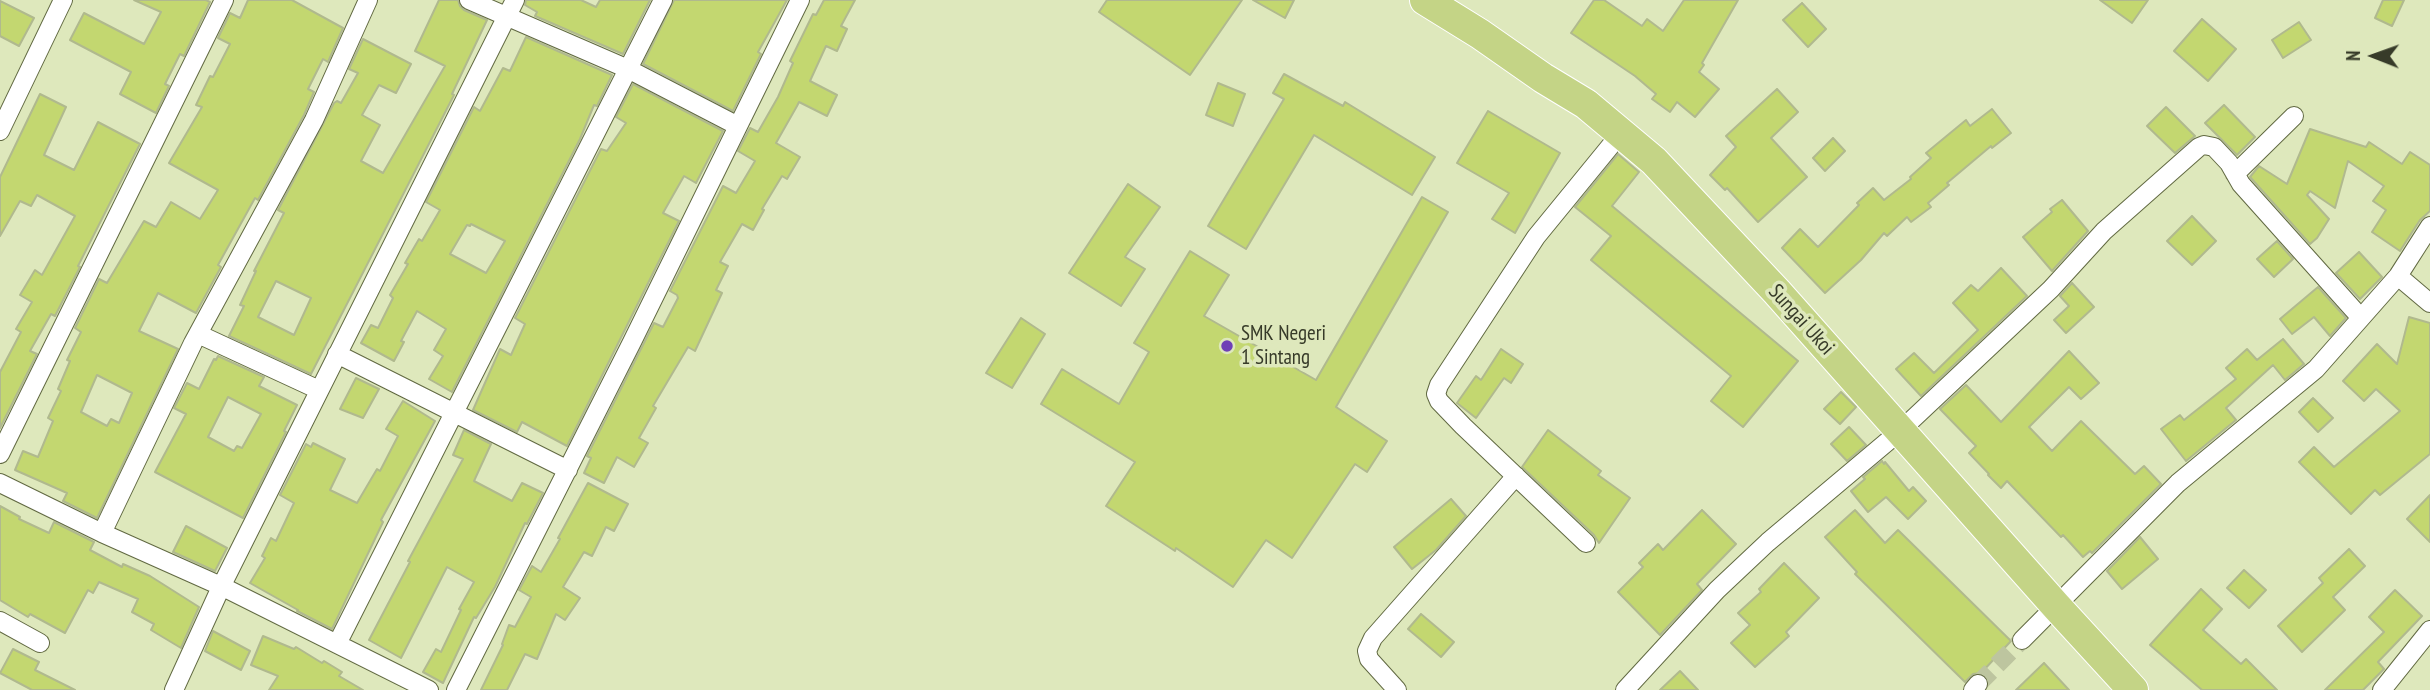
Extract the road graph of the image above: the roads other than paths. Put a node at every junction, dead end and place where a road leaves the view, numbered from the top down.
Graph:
1 (63, 0) edge
2 (223, 0) edge
3 (368, 0) edge
4 (469, 0) edge
5 (515, 0) edge
6 (663, 0) edge
7 (800, 0) edge
8 (1425, 0) edge
9 (506, 18) junction
10 (628, 69) junction
11 (2294, 116) dead end
12 (738, 126) junction
13 (0, 131) edge
14 (1620, 133) junction
15 (2235, 174) junction
16 (2430, 226) edge
17 (2398, 276) junction
18 (2430, 303) edge
19 (2361, 318) junction
20 (198, 334) junction
21 (337, 354) junction
22 (319, 390) junction
23 (454, 411) junction
24 (1900, 431) junction
25 (0, 454) edge
26 (568, 470) junction
27 (1516, 476) junction
28 (0, 482) edge
29 (102, 533) junction
30 (1586, 543) dead end
31 (221, 587) junction
32 (2056, 606) junction
33 (0, 621) edge
34 (2430, 631) edge
35 (2022, 640) tunnel mouth
36 (40, 643) dead end
37 (337, 644) junction
38 (174, 690) edge
39 (429, 690) edge
40 (456, 690) edge
41 (1397, 690) edge
42 (1625, 690) edge
43 (2133, 690) edge
44 (2382, 690) edge

1 - 13 street
2 - 25 street
3 - 20 street
4 - 9 street
5 - 9 street
6 - 10 street
7 - 12 street
8 - 14 highway, Sungai Ukoi
9 - 10 street
9 - 21 street
10 - 12 street
10 - 23 street
11 - 15 street
12 - 26 street
14 - 24 highway, Sungai Ukoi
14 - 27 street
15 - 19 street
15 - 24 street
16 - 17 street
17 - 18 street
17 - 19 street
19 - 32 street
20 - 22 street
20 - 29 street
21 - 22 street
21 - 23 street
22 - 31 street
23 - 26 street
23 - 37 street
24 - 32 highway, Sungai Ukoi
24 - 42 street
26 - 40 street
27 - 30 street
27 - 41 street
28 - 29 street
29 - 31 street
31 - 37 street
31 - 38 street
32 - 35 street
32 - 43 highway, Sungai Ukoi
33 - 36 street
34 - 44 street
37 - 39 street

